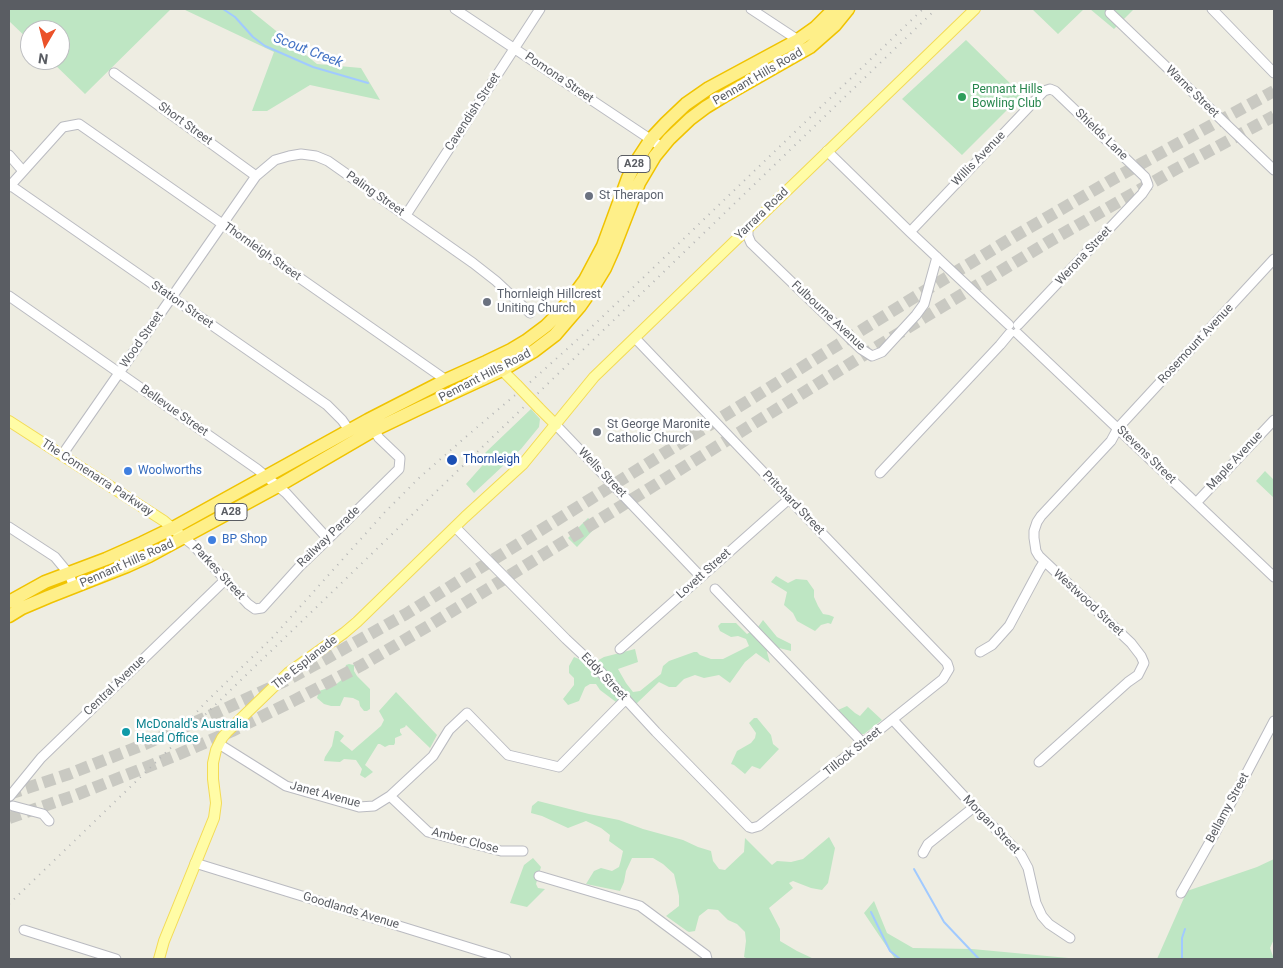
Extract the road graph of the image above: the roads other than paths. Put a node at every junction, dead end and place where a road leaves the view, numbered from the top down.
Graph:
1 (456, 9) edge
2 (540, 9) edge
3 (751, 9) edge
4 (834, 9) edge
5 (848, 9) edge
6 (975, 9) edge
7 (1212, 9) edge
8 (1110, 13) dead end
9 (798, 40) junction
10 (514, 48) junction
11 (114, 73) dead end
12 (1274, 73) edge
13 (1050, 89) joint
14 (651, 139) junction
15 (662, 147) junction
16 (827, 151) junction
17 (9, 155) edge
18 (1274, 170) edge
19 (23, 171) junction
20 (256, 176) junction
21 (1148, 185) joint
22 (9, 186) edge
23 (406, 216) junction
24 (222, 224) junction
25 (748, 228) junction
26 (910, 232) junction
27 (937, 257) junction
28 (1274, 259) edge
29 (9, 296) edge
30 (172, 297) junction
31 (530, 313) dead end
32 (1013, 329) junction
33 (635, 338) junction
34 (502, 370) junction
35 (119, 373) junction
36 (462, 373) junction
37 (446, 380) junction
38 (1274, 420) edge
39 (9, 421) edge
40 (556, 425) junction
41 (1118, 428) junction
42 (349, 430) junction
43 (374, 430) junction
44 (62, 455) junction
45 (880, 473) dead end
46 (266, 476) junction
47 (278, 486) junction
48 (789, 499) junction
49 (1196, 503) junction
50 (455, 527) junction
51 (9, 528) edge
52 (172, 528) junction
53 (184, 538) junction
54 (328, 539) junction
55 (1044, 562) junction
56 (69, 574) junction
57 (1274, 577) edge
58 (701, 578) junction
59 (224, 580) junction
60 (74, 587) junction
61 (715, 589) dead end
62 (9, 602) edge
63 (252, 608) joint
64 (9, 616) edge
65 (620, 649) dead end
66 (980, 652) dead end
67 (949, 669) joint
68 (626, 699) junction
69 (893, 720) junction
70 (1274, 721) edge
71 (863, 743) junction
72 (218, 744) junction
73 (1039, 762) dead end
74 (9, 796) edge
75 (390, 796) junction
76 (974, 807) junction
77 (11, 808) edge
78 (49, 821) dead end
79 (752, 828) joint
80 (523, 850) dead end
81 (923, 853) dead end
82 (195, 863) junction
83 (539, 876) dead end
84 (1181, 893) dead end
85 (24, 930) dead end
86 (1070, 938) dead end
87 (706, 957) edge
88 (116, 959) edge
89 (159, 959) edge
90 (506, 959) edge

1 - 10 street, Pomona Street
2 - 10 street, Cavendish Street
3 - 9 street
4 - 9 highway, Pennant Hills Road / A28
5 - 15 highway, Pennant Hills Road / A28
6 - 16 main road, Yarrara Road
7 - 12 street
8 - 18 street, Warne Street
9 - 14 highway, Pennant Hills Road / A28
10 - 14 street, Pomona Street
10 - 23 street, Cavendish Street
11 - 20 street, Short Street
13 - 21 street, Shields Lane
13 - 26 street, Willis Avenue
14 - 15 street, Pomona Street
14 - 36 highway, Pennant Hills Road / A28
15 - 34 highway, Pennant Hills Road / A28
16 - 25 main road, Yarrara Road
16 - 26 street, Stevens Street
17 - 19 street
19 - 22 street
19 - 24 street, Thornleigh Street
20 - 23 street, Paling Street
20 - 24 street, Paling Street
21 - 32 street, Werona Street
22 - 30 street, Station Street
23 - 31 street, Paling Street
24 - 30 street, Wood Street
24 - 37 street, Thornleigh Street
25 - 27 street, Fulbourne Avenue
25 - 33 main road, Yarrara Road
26 - 27 street, Stevens Street
27 - 32 street, Stevens Street
28 - 41 street, Rosemount Avenue
29 - 35 street, Bellevue Street
30 - 35 street, Wood Street
30 - 42 street, Station Street
32 - 41 street, Stevens Street
32 - 45 street, Werona Street
33 - 40 main road, Yarrara Road
33 - 48 street, Pritchard Street
34 - 36 highway
34 - 40 main road, Wells Street, bridge
34 - 43 highway, Pennant Hills Road / A28
35 - 44 street, Wood Street
35 - 46 street, Bellevue Street
36 - 37 highway, Pennant Hills Road / A28
37 - 42 highway, Pennant Hills Road / A28
38 - 49 street, Maple Avenue
39 - 44 main road, The Comenarra Parkway
40 - 50 main road, The Esplanade
40 - 58 street, Wells Street
41 - 49 street, Stevens Street
41 - 55 street, Westwood Street
42 - 46 highway, Pennant Hills Road / A28
43 - 47 highway, Pennant Hills Road / A28
43 - 54 street, Railway Parade
44 - 52 main road, The Comenarra Parkway
46 - 47 street, Bellevue Street
46 - 52 highway, Pennant Hills Road / A28
47 - 53 highway, Pennant Hills Road / A28
47 - 54 street, Bellevue Street
48 - 58 street, Lovett Street
48 - 67 street, Pritchard Street
49 - 57 street, Stevens Street
50 - 68 street, Eddy Street
50 - 72 main road, The Esplanade
51 - 56 street
52 - 53 main road, The Comenarra Parkway
52 - 56 highway, Pennant Hills Road / A28
53 - 59 street, Parkes Street
53 - 60 highway, Pennant Hills Road / A28
54 - 63 street, Railway Parade
55 - 66 street
55 - 73 street, Westwood Street
56 - 60 street
56 - 62 highway, Pennant Hills Road / A28
58 - 65 street, Lovett Street
59 - 63 street, Parkes Street
59 - 74 street, Central Avenue
60 - 64 highway, Pennant Hills Road / A28
61 - 71 street
67 - 69 street, Tillock Street
68 - 75 street, Janet Avenue
68 - 79 street, Eddy Street
69 - 71 street, Tillock Street
69 - 76 street, Morgan Street
70 - 84 street, Bellamy Street
71 - 79 street, Tillock Street
72 - 75 street, Janet Avenue
72 - 82 main road, The Esplanade
74 - 77 street
75 - 80 street, Amber Close
76 - 81 street
76 - 86 street, Morgan Street
77 - 78 street
82 - 89 main road, The Esplanade
82 - 90 street, Goodlands Avenue
83 - 87 street
85 - 88 street

